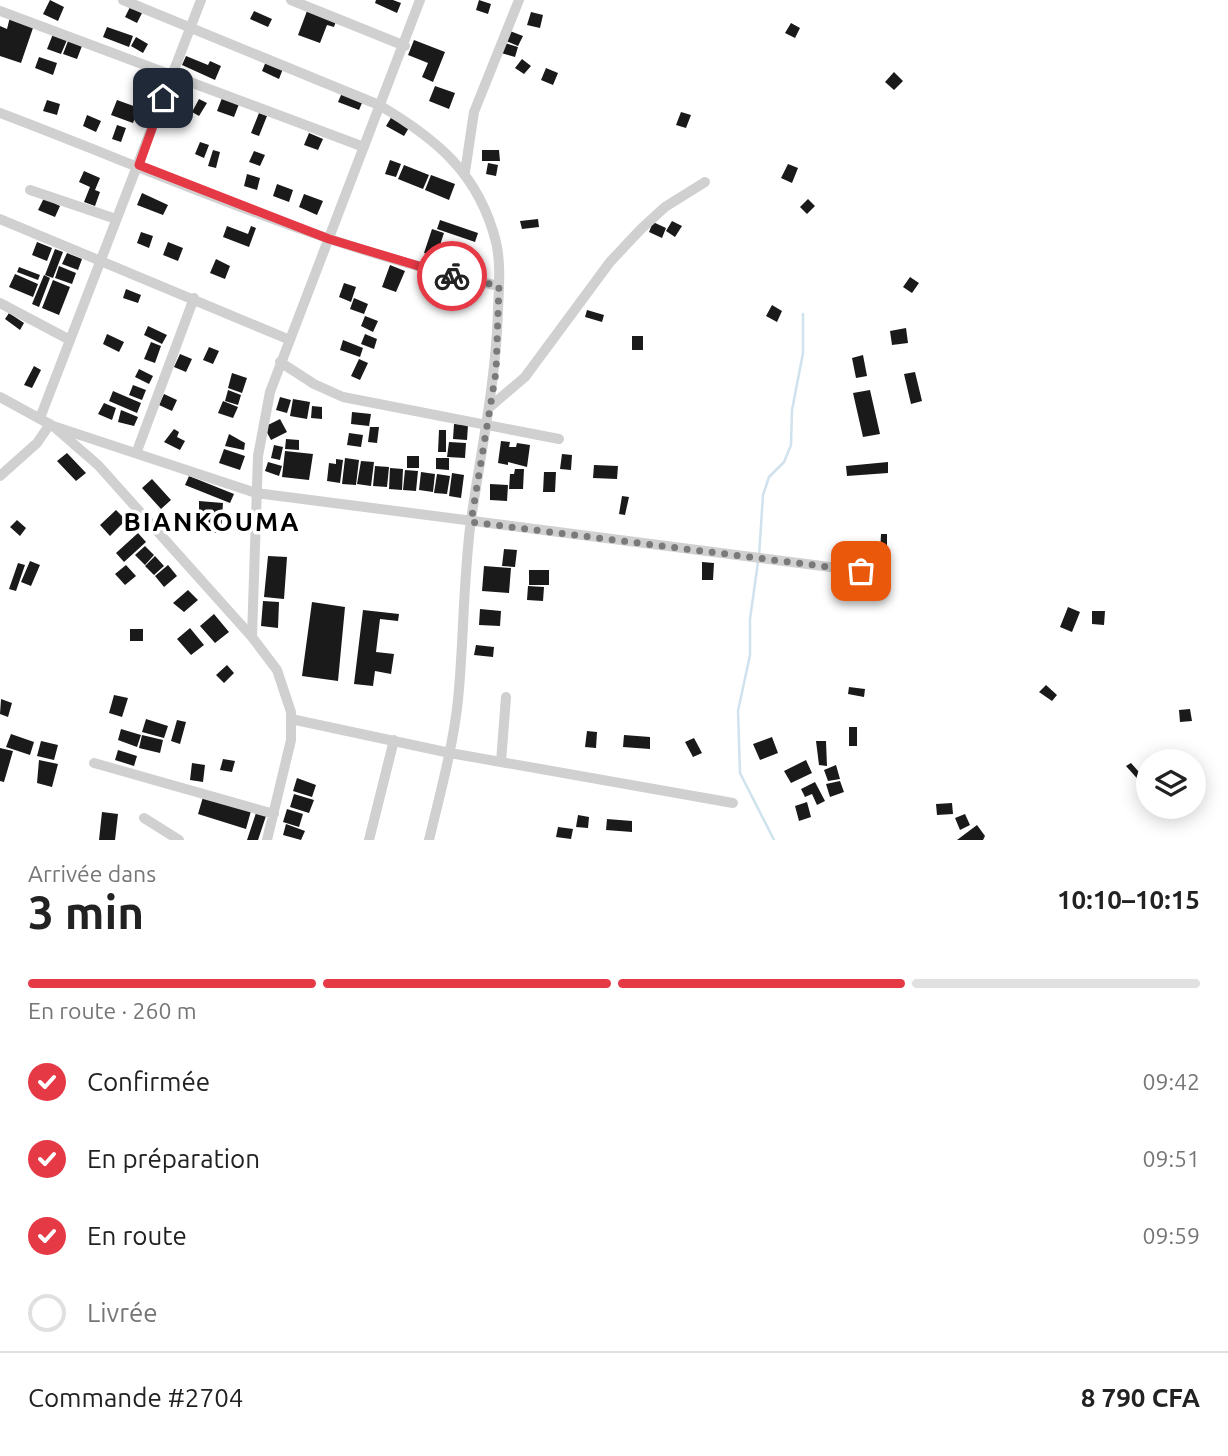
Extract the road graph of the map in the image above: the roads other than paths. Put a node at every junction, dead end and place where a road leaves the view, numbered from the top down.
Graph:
1 (123, 0) edge
2 (201, 0) edge
3 (291, 0) edge
4 (420, 0) edge
5 (519, 0) edge
6 (0, 11) edge
7 (190, 27) junction
8 (405, 46) junction
9 (172, 75) junction
10 (380, 105) junction
11 (0, 113) edge
12 (363, 147) junction
13 (139, 165) junction
14 (465, 172) junction
15 (705, 182) dead end
16 (30, 190) dead end
17 (0, 219) edge
18 (117, 219) junction
19 (329, 239) junction
20 (100, 259) junction
21 (499, 286) junction
22 (194, 298) junction
23 (0, 303) edge
24 (70, 340) junction
25 (290, 340) junction
26 (279, 362) junction
27 (0, 397) edge
28 (491, 407) junction
29 (40, 418) junction
30 (487, 424) junction
31 (52, 425) junction
32 (559, 439) dead end
33 (137, 451) junction
34 (0, 476) edge
35 (256, 493) junction
36 (471, 522) junction
37 (861, 571) dead end
38 (252, 637) junction
39 (506, 697) dead end
40 (291, 719) junction
41 (394, 740) junction
42 (450, 753) junction
43 (501, 762) junction
44 (94, 763) dead end
45 (733, 803) dead end
46 (274, 814) junction
47 (144, 818) dead end
48 (179, 840) edge
49 (267, 840) edge
50 (369, 840) edge
51 (429, 840) edge

1 - 7 street
2 - 7 street
3 - 8 street
4 - 8 street
5 - 14 street
6 - 9 street
7 - 9 street
7 - 10 street
8 - 10 street
9 - 12 street
9 - 13 street
10 - 12 street
10 - 14 street
11 - 13 street
12 - 19 street
13 - 18 street
13 - 19 street
14 - 21 street
15 - 28 street
16 - 18 street
17 - 20 street
18 - 20 street
19 - 21 street
19 - 25 street
20 - 22 street
20 - 24 street
21 - 28 street
22 - 25 street
22 - 33 street
23 - 24 street
24 - 29 street
25 - 26 street
26 - 30 street
26 - 35 street
27 - 29 street
28 - 30 street
29 - 31 street
30 - 32 street
30 - 36 street
31 - 33 street
31 - 34 street
31 - 38 street
33 - 35 street
35 - 36 street
35 - 38 street
36 - 37 street
36 - 42 street
38 - 40 street
39 - 43 street
40 - 41 street
40 - 46 street
41 - 42 street
41 - 50 street
42 - 43 street
42 - 51 street
43 - 45 street
44 - 46 street
46 - 49 street
47 - 48 street

